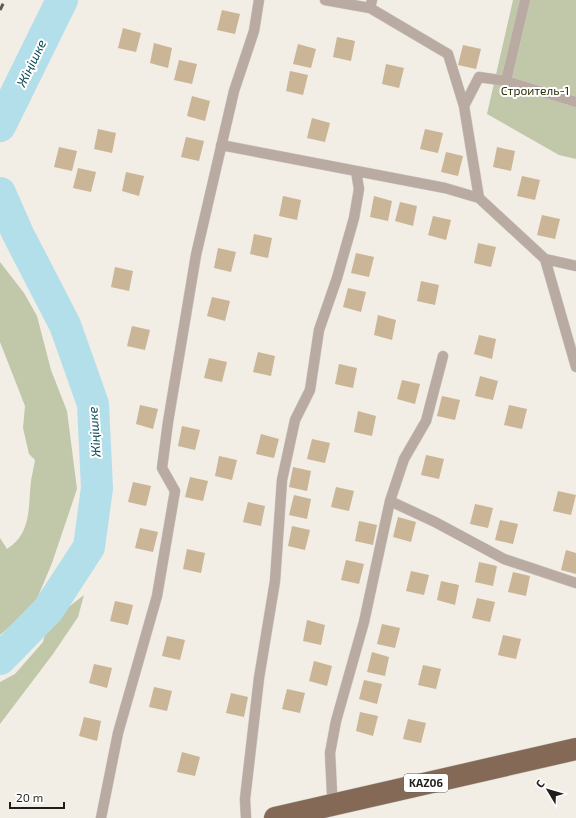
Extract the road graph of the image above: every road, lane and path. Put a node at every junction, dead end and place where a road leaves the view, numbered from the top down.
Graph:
1 (259, 0) edge
2 (325, 0) edge
3 (525, 0) edge
4 (371, 4) edge
5 (506, 81) junction
6 (576, 102) edge
7 (464, 106) junction
8 (221, 145) junction
9 (356, 171) junction
10 (479, 198) junction
11 (545, 259) junction
12 (576, 266) edge
13 (443, 356) dead end
14 (576, 367) edge
15 (390, 501) junction
16 (576, 583) edge
17 (576, 749) edge
18 (335, 803) junction
19 (101, 818) edge
20 (246, 818) edge
21 (275, 818) edge

1 - 8 lane
2 - 4 lane
3 - 5 lane
4 - 7 lane
5 - 6 lane
5 - 7 lane
7 - 10 lane
8 - 9 lane
8 - 19 lane
9 - 10 lane
9 - 20 lane
10 - 11 lane
11 - 12 lane
11 - 14 lane
13 - 15 lane
15 - 16 lane
15 - 18 lane
17 - 18 highway, KАZ06
18 - 21 highway, KАZ06

